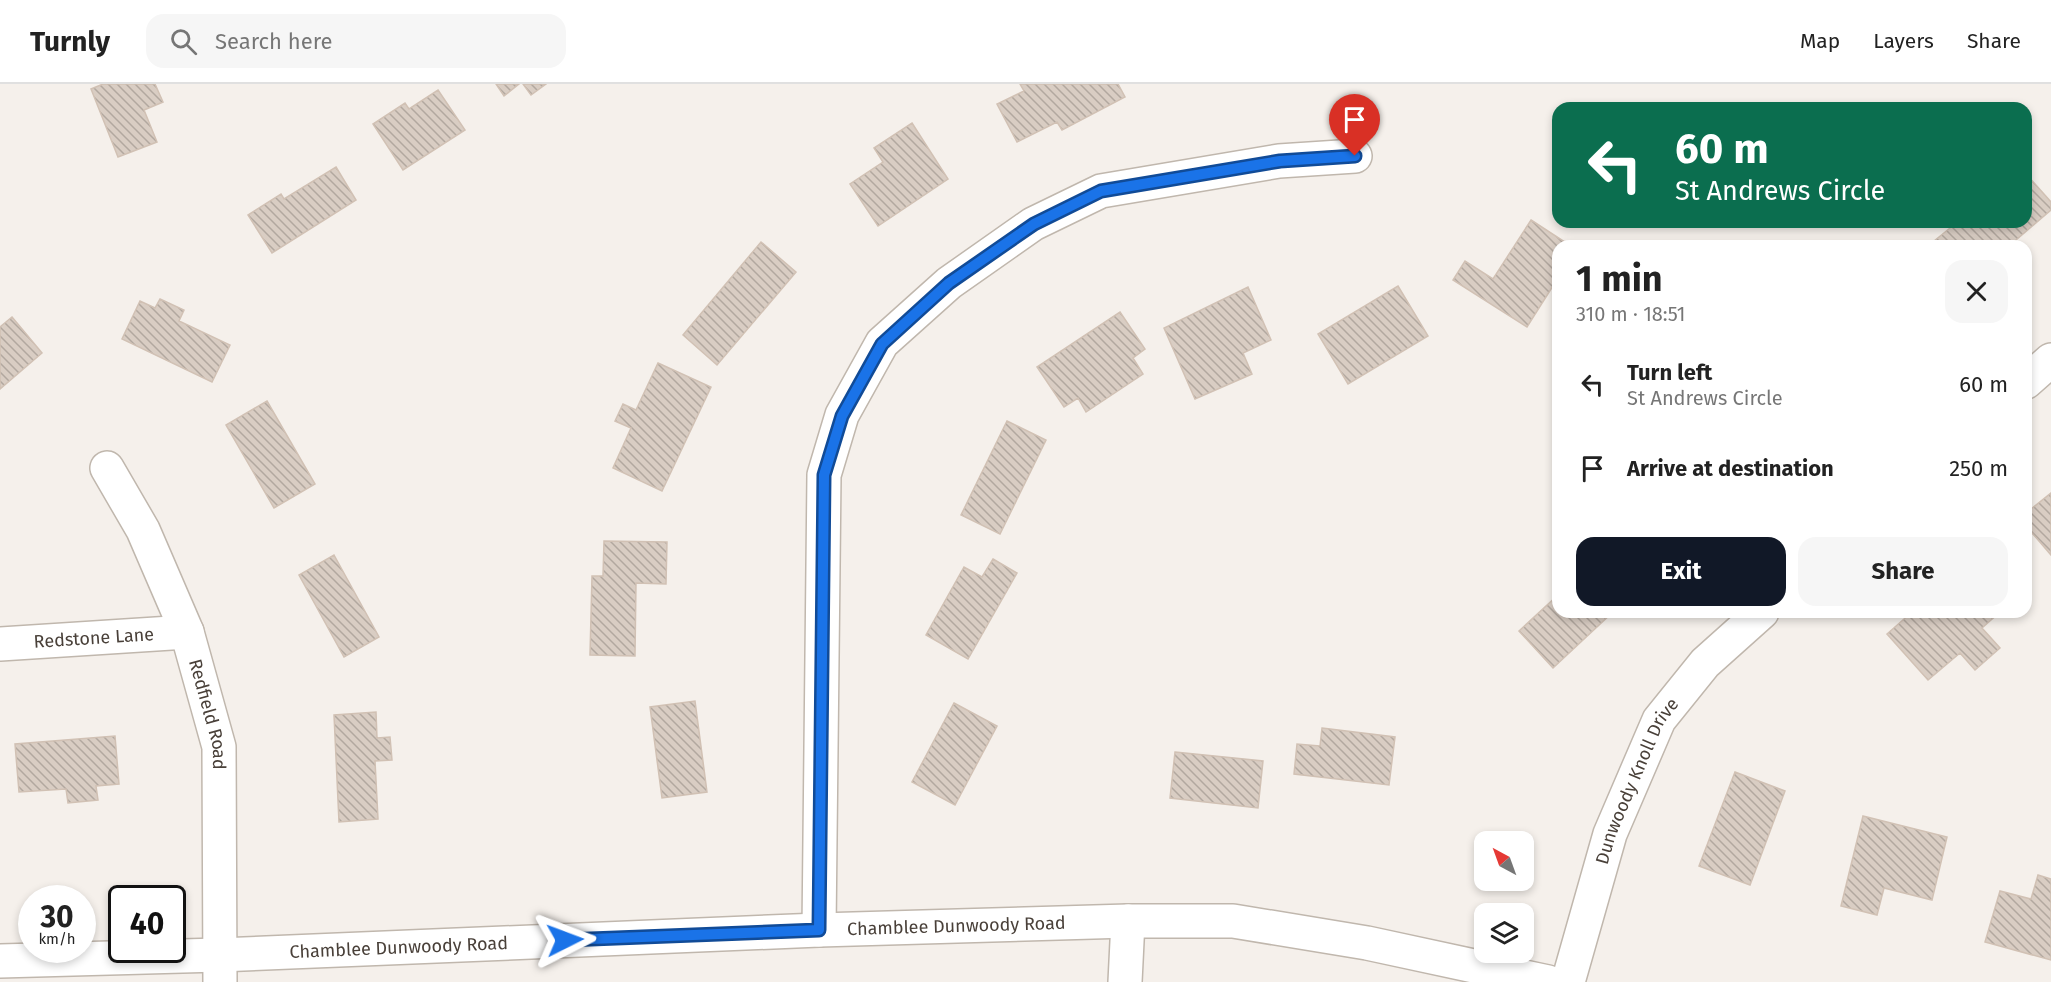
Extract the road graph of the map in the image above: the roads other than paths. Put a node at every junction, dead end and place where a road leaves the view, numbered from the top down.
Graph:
1 (1355, 156) dead end
2 (2051, 360) edge
3 (2032, 377) edge
4 (106, 468) dead end
5 (1755, 618) edge
6 (188, 632) junction
7 (0, 644) edge
8 (1128, 921) junction
9 (819, 930) junction
10 (0, 961) edge
11 (220, 968) edge
12 (1125, 982) edge
13 (1548, 982) edge
14 (1568, 982) edge

1 - 9 street
2 - 3 street
4 - 6 street, Redfield Road
5 - 14 street, Dunwoody Knoll Drive
6 - 7 street, Redstone Lane
6 - 11 street, Redfield Road
8 - 9 street, Chamblee Dunwoody Road
8 - 12 street
8 - 13 street, Chamblee Dunwoody Road
9 - 11 street, Chamblee Dunwoody Road
10 - 11 street, Chamblee Dunwoody Road

